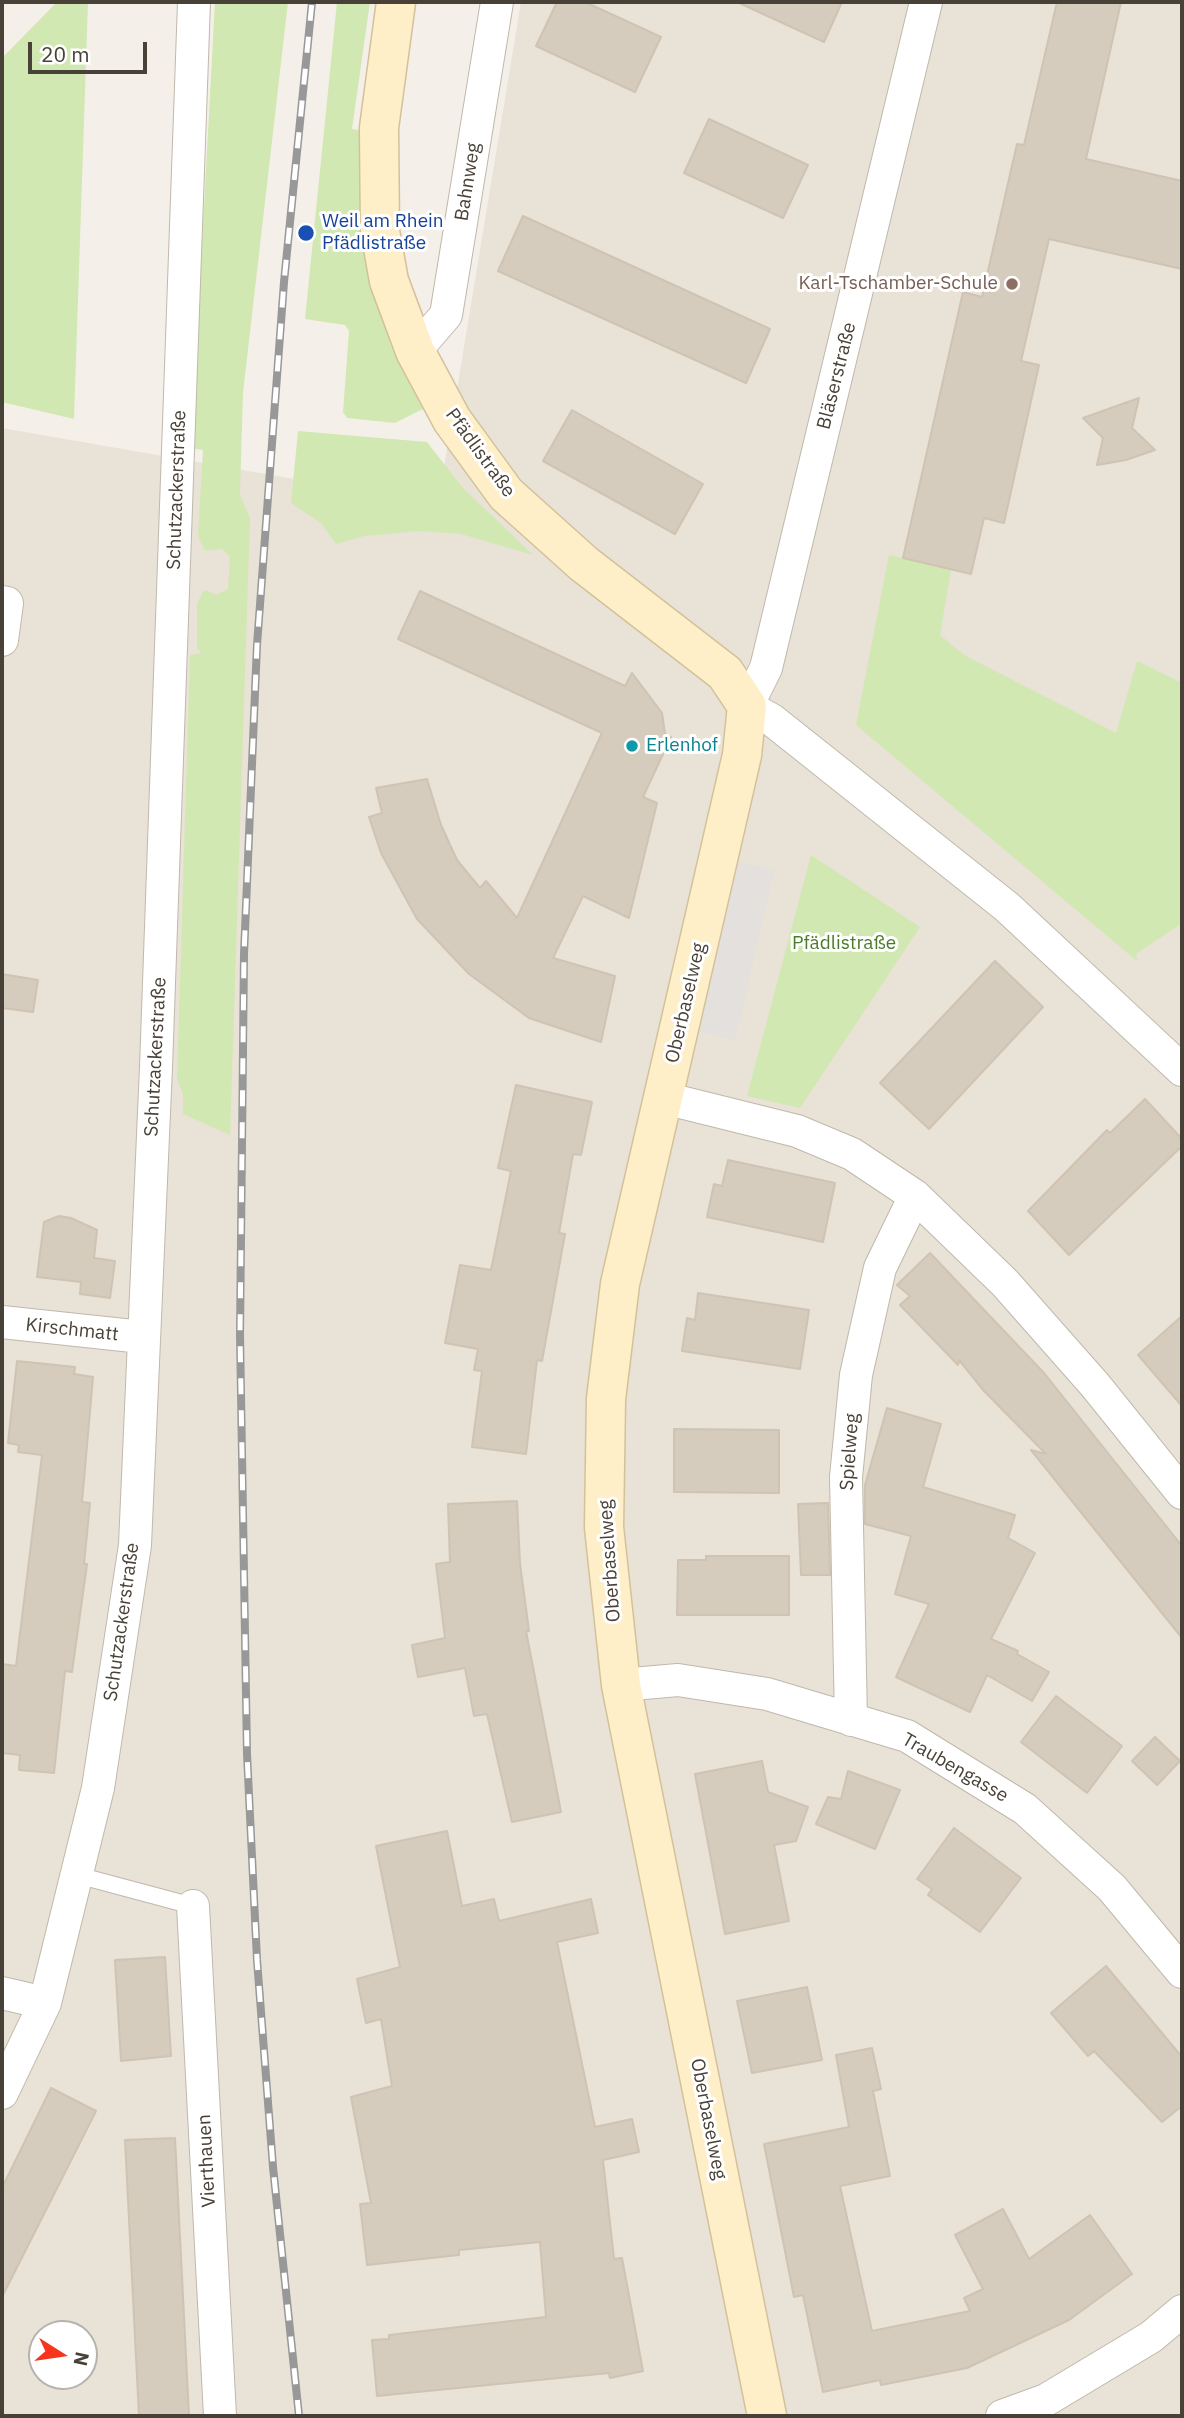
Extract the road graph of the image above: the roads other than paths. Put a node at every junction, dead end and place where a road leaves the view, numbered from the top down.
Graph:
1 (194, 2) edge
2 (397, 2) edge
3 (498, 2) edge
4 (926, 2) edge
5 (415, 351) junction
6 (2, 602) edge
7 (2, 640) edge
8 (747, 706) junction
9 (1182, 1070) edge
10 (664, 1098) junction
11 (915, 1196) junction
12 (2, 1322) edge
13 (142, 1338) junction
14 (1182, 1493) edge
15 (621, 1685) junction
16 (851, 1720) junction
17 (77, 1875) junction
18 (193, 1906) joint
19 (1182, 1972) edge
20 (2, 1993) edge
21 (45, 2003) junction
22 (2, 2093) edge
23 (1182, 2311) edge
24 (220, 2416) edge
25 (767, 2416) edge
26 (1002, 2416) edge

1 - 13 street, Schutzackerstraße
2 - 5 street, Pfädlistraße
3 - 5 street, Bahnweg
4 - 8 street, Bläserstraße
5 - 8 street, Pfädlistraße
6 - 7 street
8 - 9 street, Pfädlistraße
8 - 10 street, Oberbaselweg
10 - 11 street
10 - 15 street, Oberbaselweg
11 - 14 street
11 - 16 street, Spielweg
12 - 13 street, Kirschmatt
13 - 17 street, Schutzackerstraße
15 - 16 street, Traubengasse
15 - 25 street, Oberbaselweg
16 - 19 street, Traubengasse
17 - 18 lane
17 - 21 street, Schutzackerstraße
18 - 24 street, Vierthauen
20 - 21 street
21 - 22 street, Schutzackerstraße
23 - 26 street

